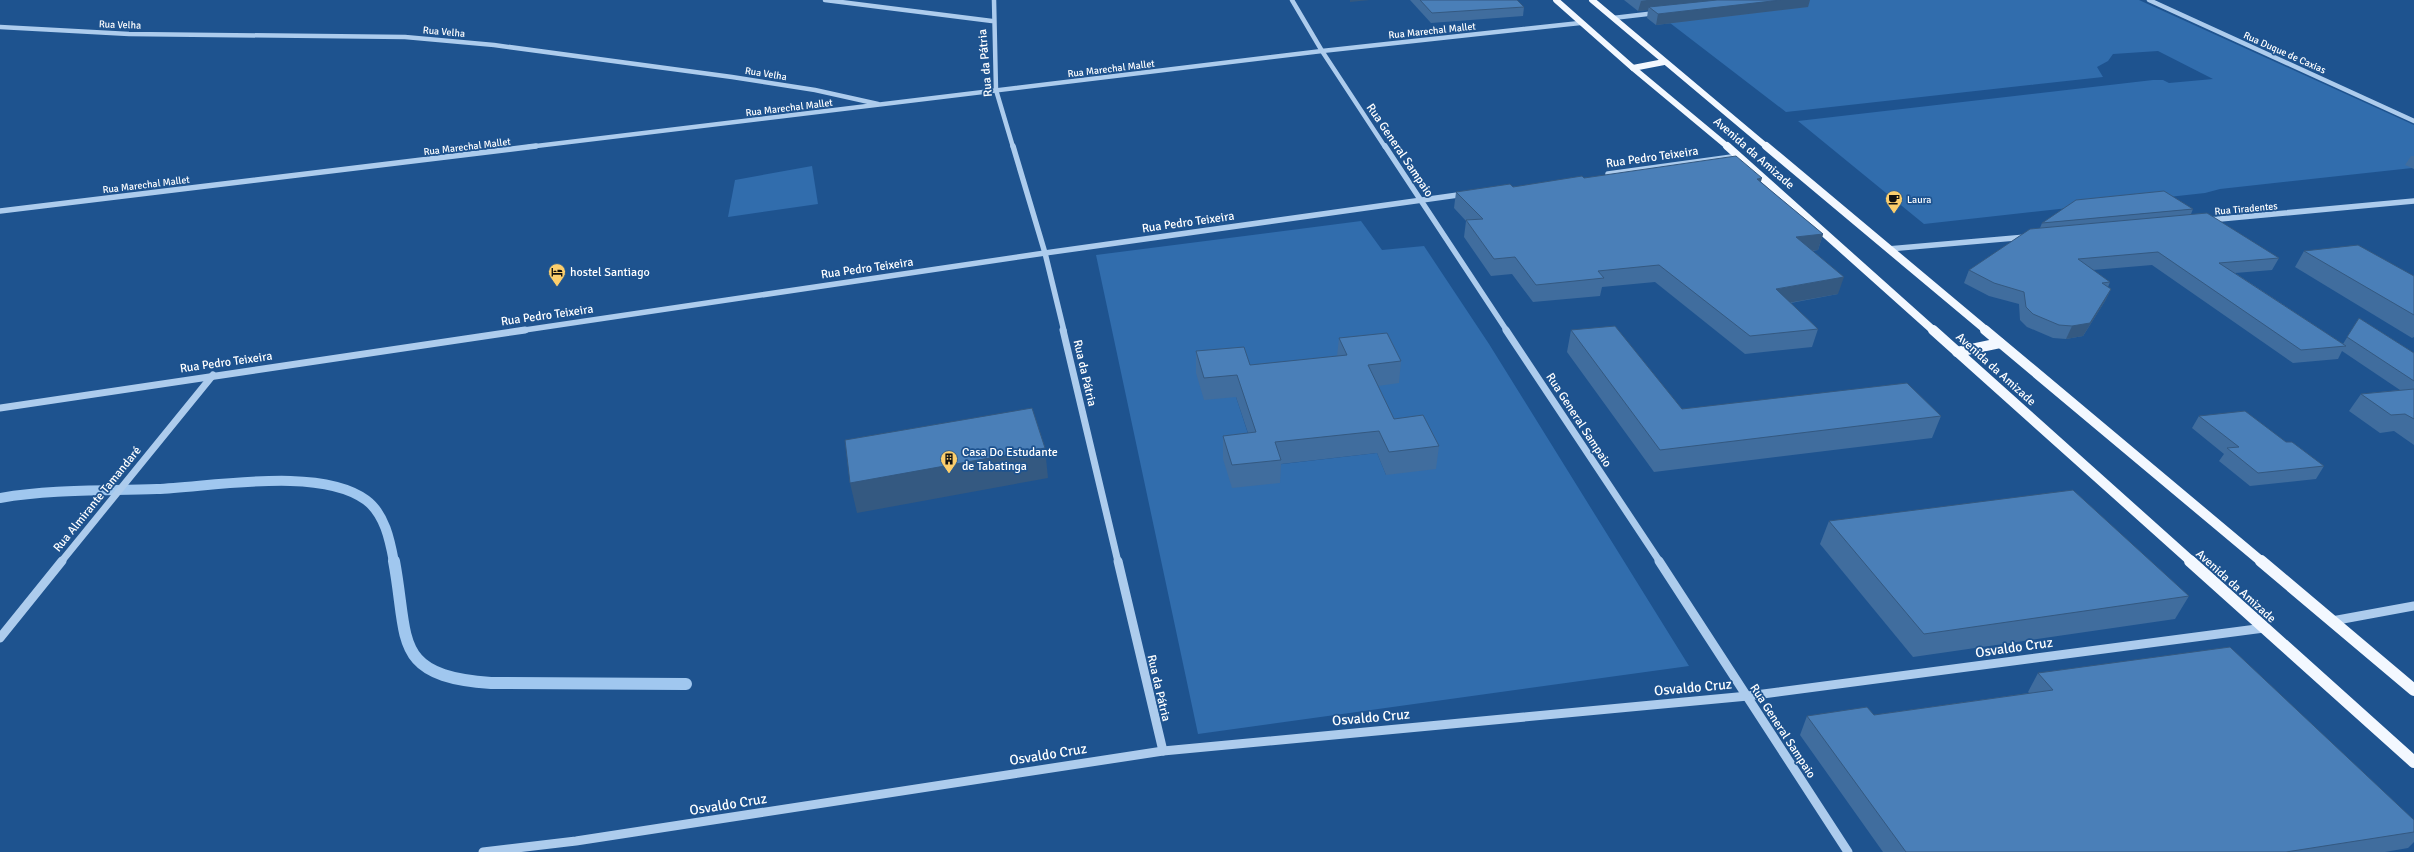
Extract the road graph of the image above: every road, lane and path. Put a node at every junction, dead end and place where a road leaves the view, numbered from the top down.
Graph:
1 (825, 0) edge
2 (994, 0) edge
3 (1292, 0) edge
4 (1556, 0) edge
5 (1592, 0) edge
6 (2150, 0) edge
7 (1659, 13) edge
8 (1612, 18) junction
9 (992, 21) junction
10 (1580, 23) junction
11 (0, 27) edge
12 (1322, 51) junction
13 (1664, 62) junction
14 (1633, 68) junction
15 (996, 90) junction
16 (882, 105) junction
17 (2414, 121) edge
18 (1739, 156) junction
19 (1599, 176) edge
20 (1475, 193) edge
21 (1420, 201) junction
22 (2414, 201) edge
23 (0, 210) edge
24 (2201, 221) edge
25 (2037, 236) edge
26 (1888, 249) junction
27 (1045, 253) junction
28 (2000, 343) junction
29 (1957, 352) junction
30 (213, 375) junction
31 (0, 408) edge
32 (2414, 606) edge
33 (2332, 621) junction
34 (2264, 628) junction
35 (0, 638) edge
36 (2414, 690) edge
37 (1748, 696) junction
38 (1163, 751) junction
39 (2414, 762) edge
40 (483, 852) edge
41 (1848, 852) edge

1 - 9 street
2 - 9 street, Rua da Pátria
3 - 12 street, Rua General Sampaio
4 - 10 main road, Avenida da Amizade
5 - 8 main road, Avenida da Amizade
6 - 17 street, Rua Duque de Caxias
7 - 8 street
8 - 13 main road, Avenida da Amizade
9 - 15 street, Rua da Pátria
10 - 12 street, Rua Marechal Mallet
10 - 14 main road, Avenida da Amizade
11 - 16 street, Rua Velha
12 - 15 street, Rua Marechal Mallet
12 - 21 street, Rua General Sampaio
13 - 14 main road
13 - 26 main road, Avenida da Amizade
14 - 18 main road, Avenida da Amizade
15 - 16 street, Rua Marechal Mallet
15 - 27 street, Rua da Pátria
16 - 23 street, Rua Marechal Mallet
18 - 19 street, Rua Pedro Teixeira
18 - 29 main road, Avenida da Amizade
20 - 21 street, Rua Pedro Teixeira
21 - 27 street, Rua Pedro Teixeira
21 - 37 street, Rua General Sampaio
22 - 24 street, Rua Tiradentes
25 - 26 street
26 - 28 main road, Avenida da Amizade
27 - 30 street, Rua Pedro Teixeira
27 - 38 street, Rua da Pátria
28 - 29 main road
28 - 33 main road, Avenida da Amizade
29 - 34 main road, Avenida da Amizade
30 - 31 street, Rua Pedro Teixeira
30 - 35 street, Rua Almirante Tamandaré
32 - 33 street
33 - 36 main road, Avenida da Amizade
34 - 37 street, Osvaldo Cruz
34 - 39 main road, Avenida da Amizade
37 - 38 street, Osvaldo Cruz
37 - 41 street, Rua General Sampaio
38 - 40 street, Osvaldo Cruz

